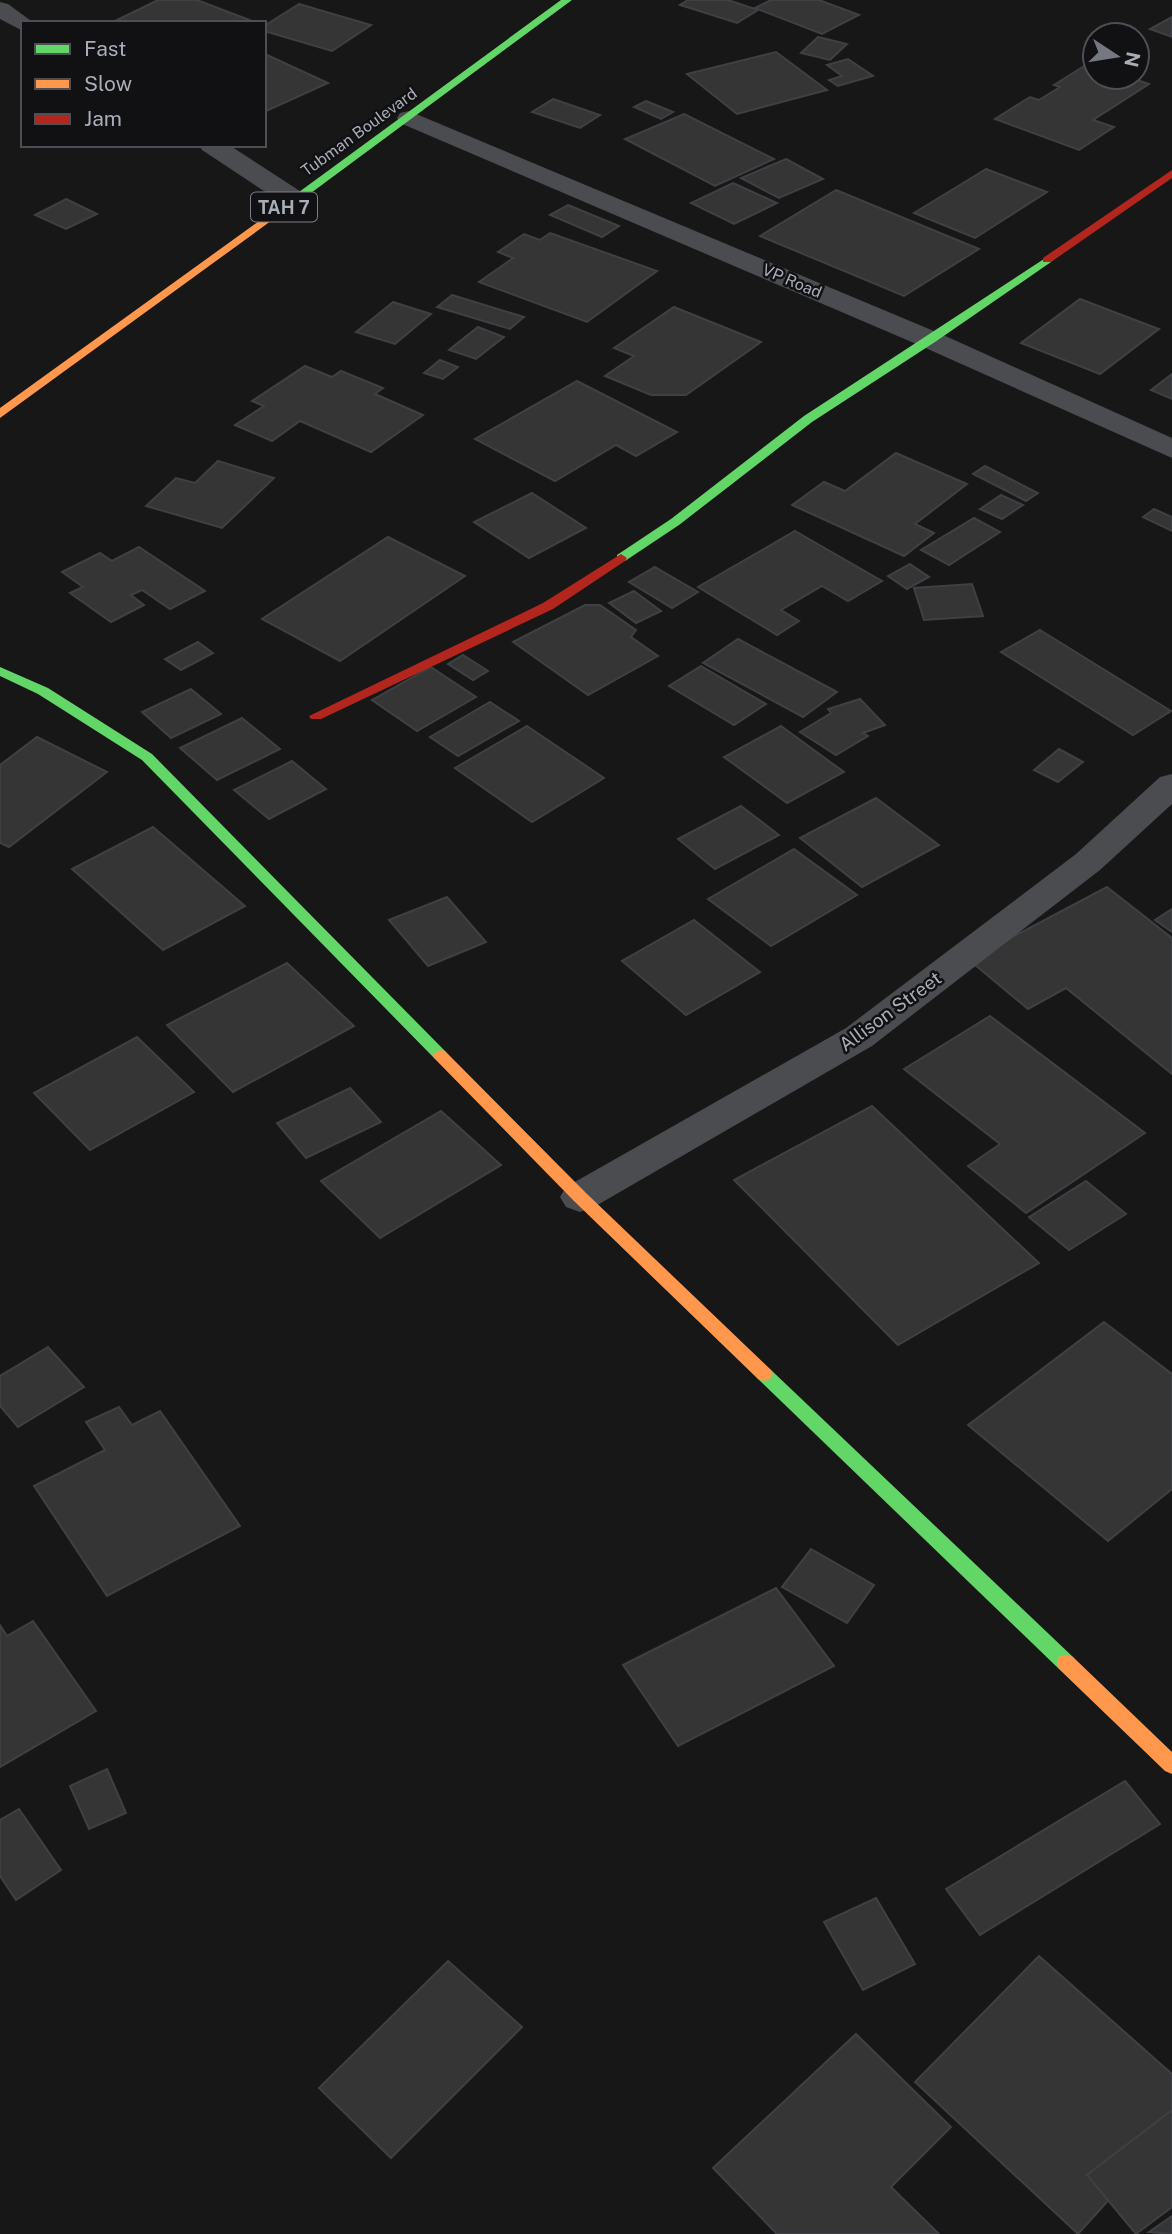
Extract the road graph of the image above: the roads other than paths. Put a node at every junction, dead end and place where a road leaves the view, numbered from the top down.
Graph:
1 (567, 0) edge
2 (0, 9) edge
3 (21, 23) edge
4 (409, 118) junction
5 (214, 147) edge
6 (1172, 173) edge
7 (295, 199) junction
8 (931, 341) junction
9 (0, 414) edge
10 (1172, 449) edge
11 (0, 671) edge
12 (316, 716) dead end
13 (1172, 785) edge
14 (580, 1197) junction
15 (1172, 1765) edge

1 - 4 main road, Tubman Boulevard / TAH 7
2 - 3 street
4 - 7 main road, Tubman Boulevard / TAH 7
4 - 8 street, VP Road
5 - 7 street
6 - 8 main road
7 - 9 main road, Tubman Boulevard / TAH 7
8 - 10 street, VP Road
8 - 12 main road
11 - 14 main road
13 - 14 street, Allison Street
14 - 15 main road

